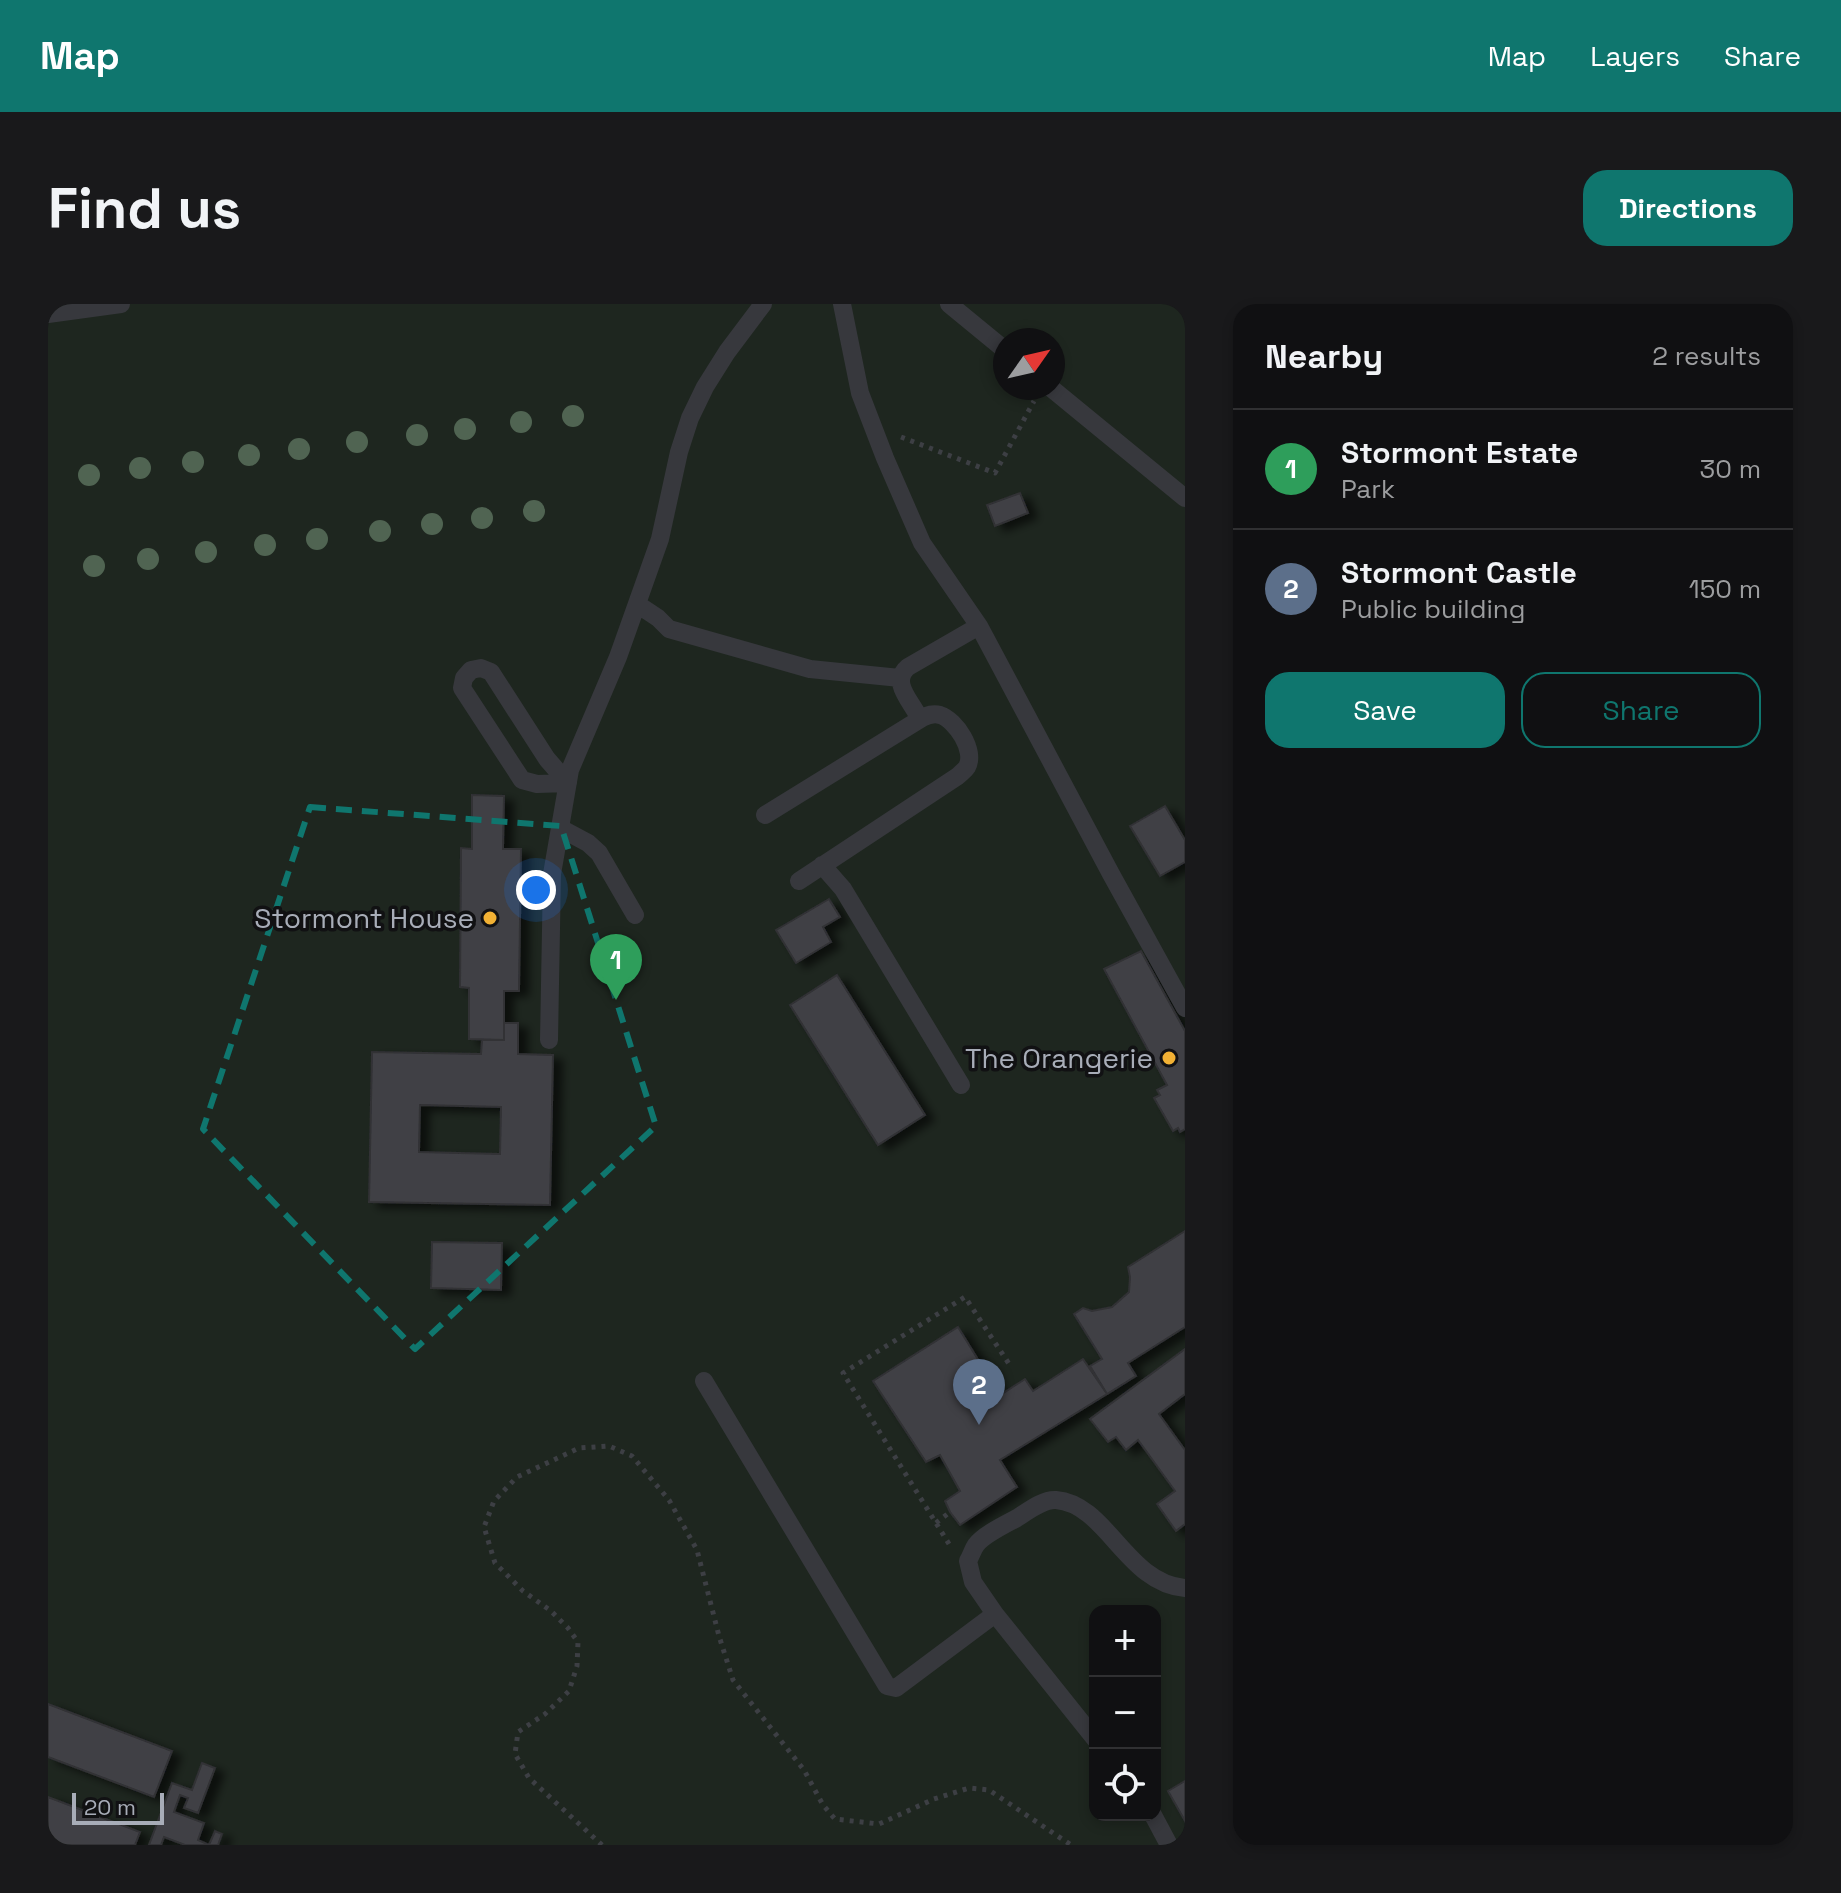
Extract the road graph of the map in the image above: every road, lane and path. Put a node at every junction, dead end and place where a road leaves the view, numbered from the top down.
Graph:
1 (121, 304) edge
2 (763, 304) edge
3 (842, 304) edge
4 (949, 304) edge
5 (48, 314) edge
6 (993, 340) edge
7 (1065, 399) edge
8 (1034, 400) dead end
9 (872, 425) junction
10 (1185, 498) edge
11 (637, 604) junction
12 (979, 626) junction
13 (900, 678) junction
14 (922, 718) junction
15 (568, 783) junction
16 (765, 815) dead end
17 (560, 828) junction
18 (822, 865) junction
19 (799, 881) dead end
20 (635, 915) dead end
21 (1185, 1008) edge
22 (549, 1040) dead end
23 (961, 1085) dead end
24 (1011, 1367) dead end
25 (704, 1381) dead end
26 (950, 1512) dead end
27 (936, 1523) junction
28 (951, 1547) dead end
29 (1185, 1588) edge
30 (995, 1614) junction
31 (1089, 1732) edge
32 (1156, 1821) edge
33 (602, 1845) edge
34 (1071, 1845) edge
35 (1169, 1845) edge

1 - 5 lane
2 - 11 lane
3 - 9 lane
4 - 6 lane
7 - 10 lane
8 - 9 path
9 - 12 lane
11 - 13 lane
11 - 15 lane
12 - 13 lane
12 - 21 lane
13 - 14 lane
14 - 16 lane
14 - 18 lane
15 - 15 lane
15 - 17 lane
17 - 20 lane
17 - 22 lane
18 - 19 lane
18 - 23 lane
24 - 27 path
25 - 30 lane
26 - 27 path
27 - 28 path
29 - 30 lane
30 - 31 lane
32 - 35 lane
33 - 34 path

